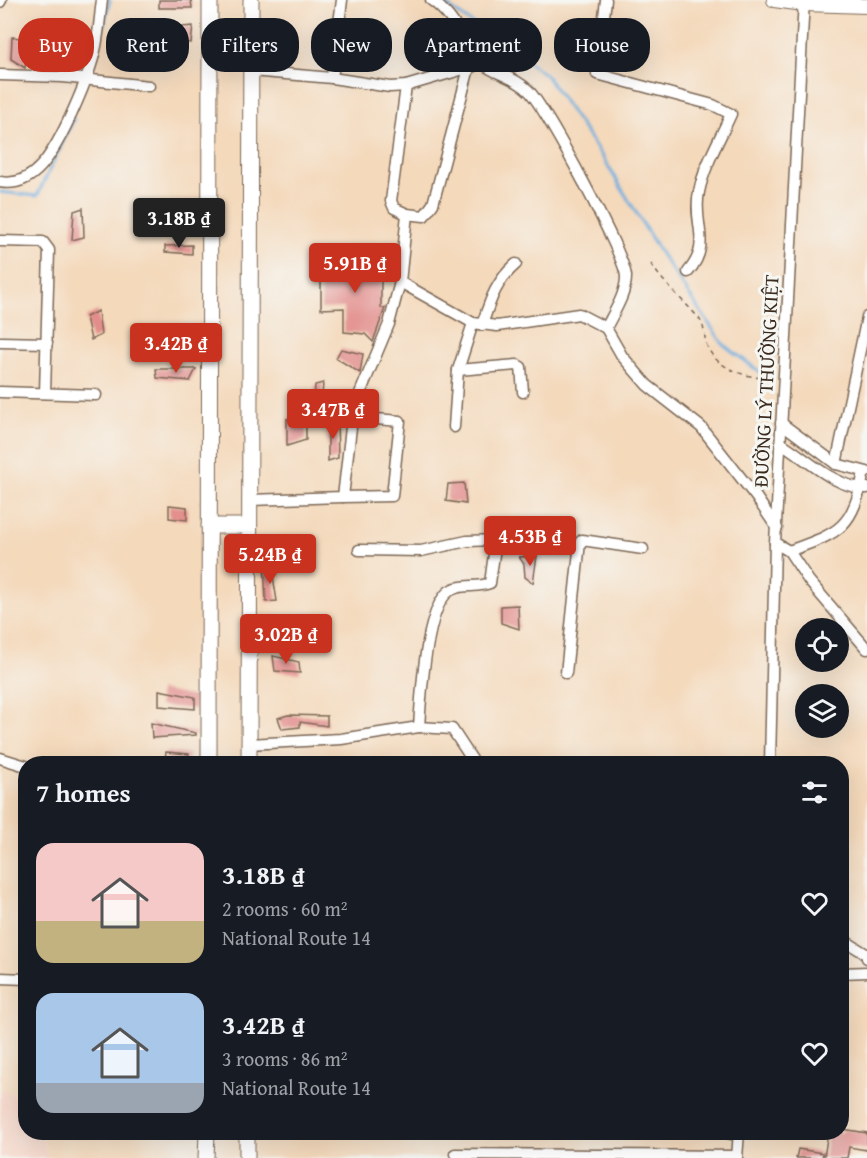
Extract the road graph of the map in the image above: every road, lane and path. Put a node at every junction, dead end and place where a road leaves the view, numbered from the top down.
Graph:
1 (102, 0) edge
2 (210, 0) edge
3 (251, 0) edge
4 (342, 0) edge
5 (430, 0) edge
6 (606, 0) edge
7 (774, 0) edge
8 (804, 2) edge
9 (867, 6) edge
10 (251, 18) edge
11 (449, 18) edge
12 (251, 72) edge
13 (263, 72) edge
14 (455, 72) edge
15 (468, 72) edge
16 (500, 72) edge
17 (0, 75) edge
18 (332, 78) junction
19 (89, 79) junction
20 (149, 86) dead end
21 (406, 86) junction
22 (0, 182) edge
23 (407, 214) junction
24 (0, 241) edge
25 (516, 264) dead end
26 (651, 264) dead end
27 (688, 272) dead end
28 (400, 282) junction
29 (867, 317) edge
30 (477, 324) junction
31 (606, 328) junction
32 (0, 342) edge
33 (46, 343) junction
34 (458, 370) junction
35 (783, 380) junction
36 (0, 392) edge
37 (523, 392) dead end
38 (45, 393) junction
39 (96, 394) dead end
40 (352, 417) junction
41 (781, 423) junction
42 (454, 427) dead end
43 (782, 443) junction
44 (836, 464) junction
45 (865, 472) edge
46 (864, 488) edge
47 (343, 497) junction
48 (249, 500) junction
49 (209, 526) junction
50 (249, 526) junction
51 (777, 528) junction
52 (496, 540) junction
53 (775, 543) junction
54 (578, 546) junction
55 (643, 549) dead end
56 (359, 550) dead end
57 (789, 551) junction
58 (867, 649) edge
59 (566, 673) dead end
60 (419, 727) junction
61 (249, 744) junction
62 (209, 756) edge
63 (249, 756) edge
64 (470, 756) edge
65 (770, 756) edge
66 (0, 758) edge
67 (18, 764) edge
68 (849, 943) edge
69 (867, 958) edge
70 (867, 972) edge
71 (849, 973) edge
72 (0, 978) edge
73 (18, 979) edge
74 (207, 1140) edge
75 (247, 1140) edge
76 (738, 1140) edge
77 (455, 1154) dead end
78 (737, 1157) edge
79 (206, 1158) edge
80 (247, 1158) edge

1 - 19 street
2 - 49 highway
3 - 10 highway
4 - 18 street
5 - 11 street
6 - 27 street
7 - 8 main road
8 - 9 main road
8 - 35 street, ĐƯỜNG LÝ THƯỜNG KIỆT
12 - 48 highway
13 - 18 street
14 - 21 street
15 - 23 street
16 - 31 street
17 - 19 street
18 - 21 street
19 - 20 street
19 - 22 street
21 - 23 street
23 - 28 street
24 - 33 street
25 - 30 street
26 - 35 path
28 - 30 street
28 - 40 street
29 - 44 street
30 - 31 street
30 - 34 street
31 - 51 street
32 - 33 street
33 - 38 street
34 - 37 street
34 - 42 street
35 - 41 street, ĐƯỜNG LÝ THƯỜNG KIỆT
36 - 38 street
38 - 39 street
40 - 47 street
40 - 47 street
41 - 43 street, ĐƯỜNG LÝ THƯỜNG KIỆT
41 - 44 street
43 - 46 street
43 - 51 street, ĐƯỜNG LÝ THƯỜNG KIỆT
44 - 45 street
45 - 46 street
46 - 57 street
47 - 48 street
48 - 50 highway
49 - 50 highway
49 - 62 highway
50 - 61 highway
51 - 53 street, ĐƯỜNG LÝ THƯỜNG KIỆT
52 - 54 street
52 - 56 street
52 - 60 street
53 - 57 street
53 - 65 street, ĐƯỜNG LÝ THƯỜNG KIỆT
54 - 55 street
54 - 59 street
57 - 58 street
60 - 61 street
60 - 64 street
61 - 63 highway
66 - 67 street
68 - 69 street
70 - 71 street
72 - 73 street
74 - 79 highway
75 - 80 highway
76 - 78 street
77 - 78 street

